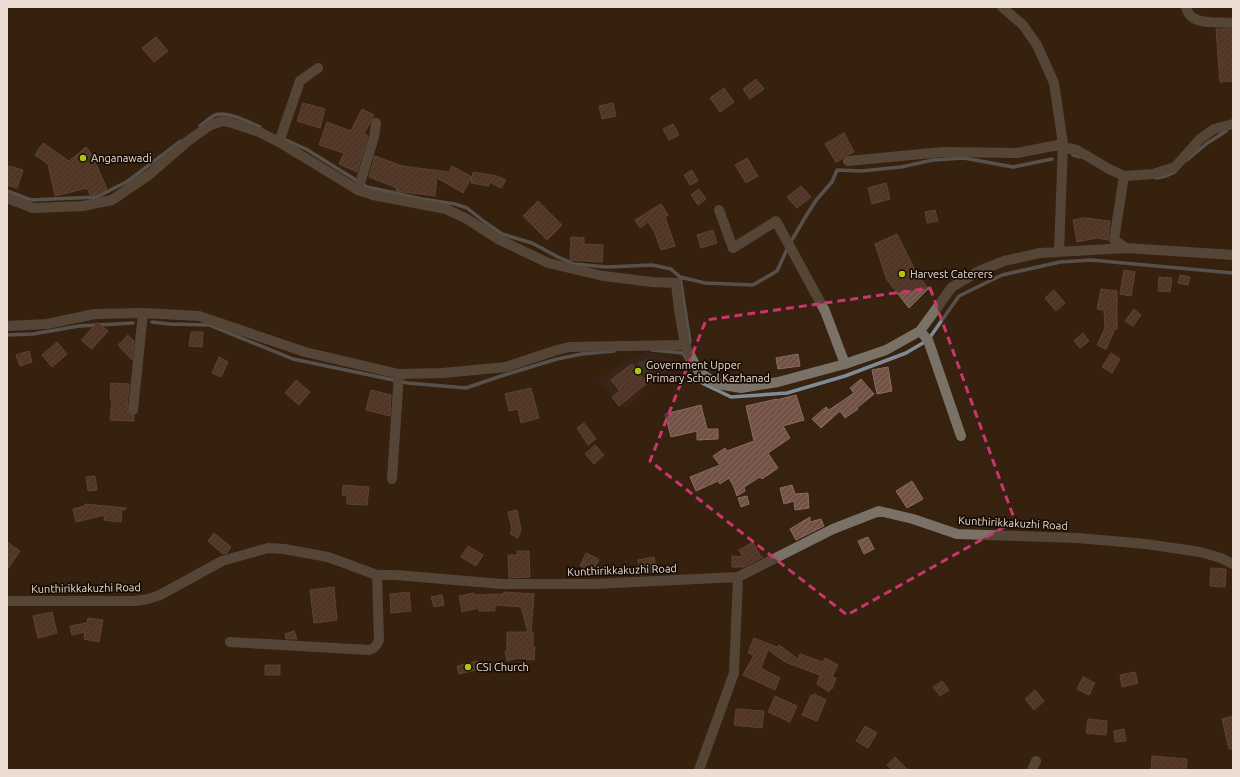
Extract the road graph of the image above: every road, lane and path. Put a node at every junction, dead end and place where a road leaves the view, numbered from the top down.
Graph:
1 (1002, 7) edge
2 (1186, 7) edge
3 (1233, 23) edge
4 (318, 68) dead end
5 (376, 123) dead end
6 (1233, 124) edge
7 (279, 142) junction
8 (1063, 146) junction
9 (848, 161) dead end
10 (1124, 176) junction
11 (358, 190) junction
12 (7, 198) edge
13 (719, 210) dead end
14 (1126, 248) junction
15 (1059, 252) junction
16 (1233, 255) edge
17 (143, 314) junction
18 (7, 326) edge
19 (920, 331) junction
20 (687, 348) junction
21 (845, 364) junction
22 (399, 374) junction
23 (133, 410) dead end
24 (961, 436) dead end
25 (392, 479) dead end
26 (1233, 564) edge
27 (377, 575) junction
28 (738, 577) junction
29 (7, 601) edge
30 (230, 642) dead end
31 (699, 770) edge

1 - 8 street
2 - 3 street
4 - 7 street
5 - 11 street
6 - 10 street
7 - 11 street
7 - 12 street
8 - 9 street
8 - 10 street
8 - 15 street
10 - 14 street
11 - 20 street
13 - 21 street
14 - 15 street
14 - 16 street
15 - 19 street
17 - 18 street
17 - 22 street
17 - 23 street
19 - 21 street
19 - 24 street
20 - 21 street
20 - 22 street
22 - 25 street
26 - 28 street, Kunthirikkakuzhi Road
27 - 28 street, Kunthirikkakuzhi Road
27 - 29 street, Kunthirikkakuzhi Road
27 - 30 street
28 - 31 street

